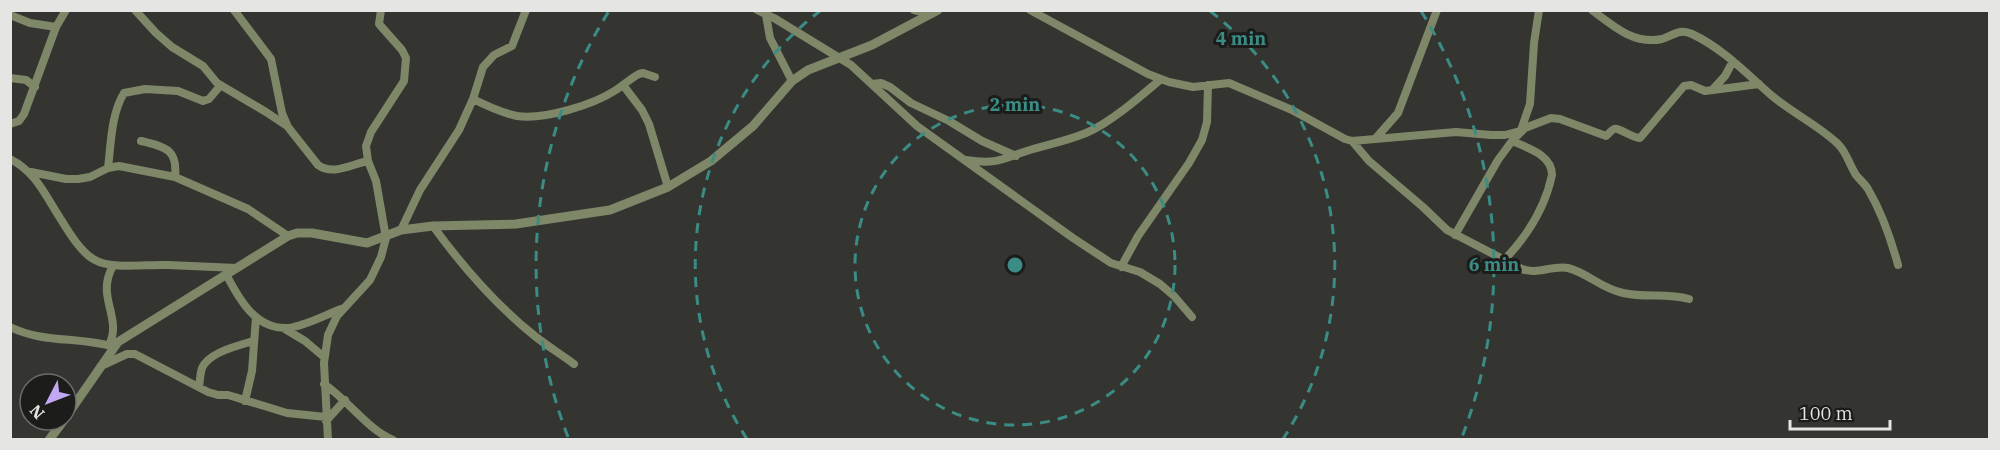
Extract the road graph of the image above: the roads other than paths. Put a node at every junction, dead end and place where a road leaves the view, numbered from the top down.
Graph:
1 (66, 10) edge
2 (135, 10) edge
3 (234, 10) edge
4 (381, 10) edge
5 (526, 10) edge
6 (757, 10) edge
7 (914, 10) edge
8 (1030, 10) edge
9 (1437, 10) edge
10 (1539, 10) edge
11 (1592, 10) edge
12 (934, 12) edge
13 (772, 14) edge
14 (10, 15) edge
15 (56, 27) junction
16 (840, 58) junction
17 (1733, 61) junction
18 (655, 77) dead end
19 (10, 78) edge
20 (1161, 79) junction
21 (792, 81) junction
22 (872, 84) junction
23 (1759, 84) junction
24 (623, 85) junction
25 (1208, 85) junction
26 (220, 86) junction
27 (35, 87) junction
28 (1713, 89) junction
29 (473, 99) junction
30 (10, 124) edge
31 (288, 127) junction
32 (1520, 131) junction
33 (1373, 139) junction
34 (141, 141) dead end
35 (1353, 141) junction
36 (1512, 141) junction
37 (1363, 154) junction
38 (1016, 156) junction
39 (10, 159) edge
40 (965, 159) junction
41 (368, 161) junction
42 (108, 168) junction
43 (29, 172) junction
44 (175, 177) junction
45 (668, 187) junction
46 (433, 226) junction
47 (401, 230) junction
48 (1455, 235) junction
49 (288, 236) junction
50 (386, 238) junction
51 (1505, 259) junction
52 (113, 266) junction
53 (1898, 266) dead end
54 (1121, 267) junction
55 (238, 268) junction
56 (227, 276) junction
57 (1689, 299) dead end
58 (344, 308) junction
59 (256, 317) junction
60 (1192, 317) dead end
61 (10, 327) edge
62 (281, 327) junction
63 (253, 341) junction
64 (111, 346) junction
65 (324, 357) junction
66 (574, 364) dead end
67 (101, 366) junction
68 (324, 384) junction
69 (199, 387) junction
70 (78, 400) edge
71 (345, 400) junction
72 (245, 401) junction
73 (326, 419) junction
74 (328, 440) edge
75 (393, 440) edge

1 - 15 street
2 - 26 street
3 - 31 street
4 - 41 street
5 - 29 street
6 - 13 street
7 - 12 street
8 - 20 street
9 - 33 street
10 - 32 street
11 - 17 street
12 - 16 street
13 - 16 street
13 - 21 street
14 - 15 street
15 - 27 street
16 - 21 street
16 - 22 street
17 - 23 street
17 - 28 street
18 - 24 street
19 - 27 street
20 - 25 street
20 - 38 street
21 - 45 street
22 - 38 street
22 - 40 street
23 - 28 street
23 - 53 street
24 - 29 street
24 - 45 street
25 - 35 street
25 - 54 street
26 - 31 street
26 - 42 street
27 - 30 street
28 - 32 street
29 - 47 street
31 - 41 street
32 - 33 street
32 - 36 street
33 - 35 street
33 - 37 street
34 - 44 street
35 - 37 street
36 - 48 street
36 - 51 street
37 - 48 street
38 - 40 street
39 - 43 street
40 - 54 street
41 - 50 street
42 - 43 street
42 - 44 street
43 - 52 street
44 - 49 street
45 - 46 street
46 - 47 street
46 - 66 street
47 - 50 street
48 - 51 street
49 - 50 street
49 - 55 street
50 - 58 street
51 - 57 street
52 - 55 street
52 - 64 street
54 - 60 street
55 - 56 street
56 - 59 street
56 - 64 street
58 - 62 street
58 - 65 street
59 - 62 street
59 - 63 street
61 - 64 street
62 - 65 street
63 - 69 street
63 - 72 street
64 - 67 street
65 - 68 street
67 - 69 street
67 - 70 street
68 - 71 street
68 - 73 street
69 - 72 street
71 - 73 street
71 - 75 street
72 - 73 street
73 - 74 street

